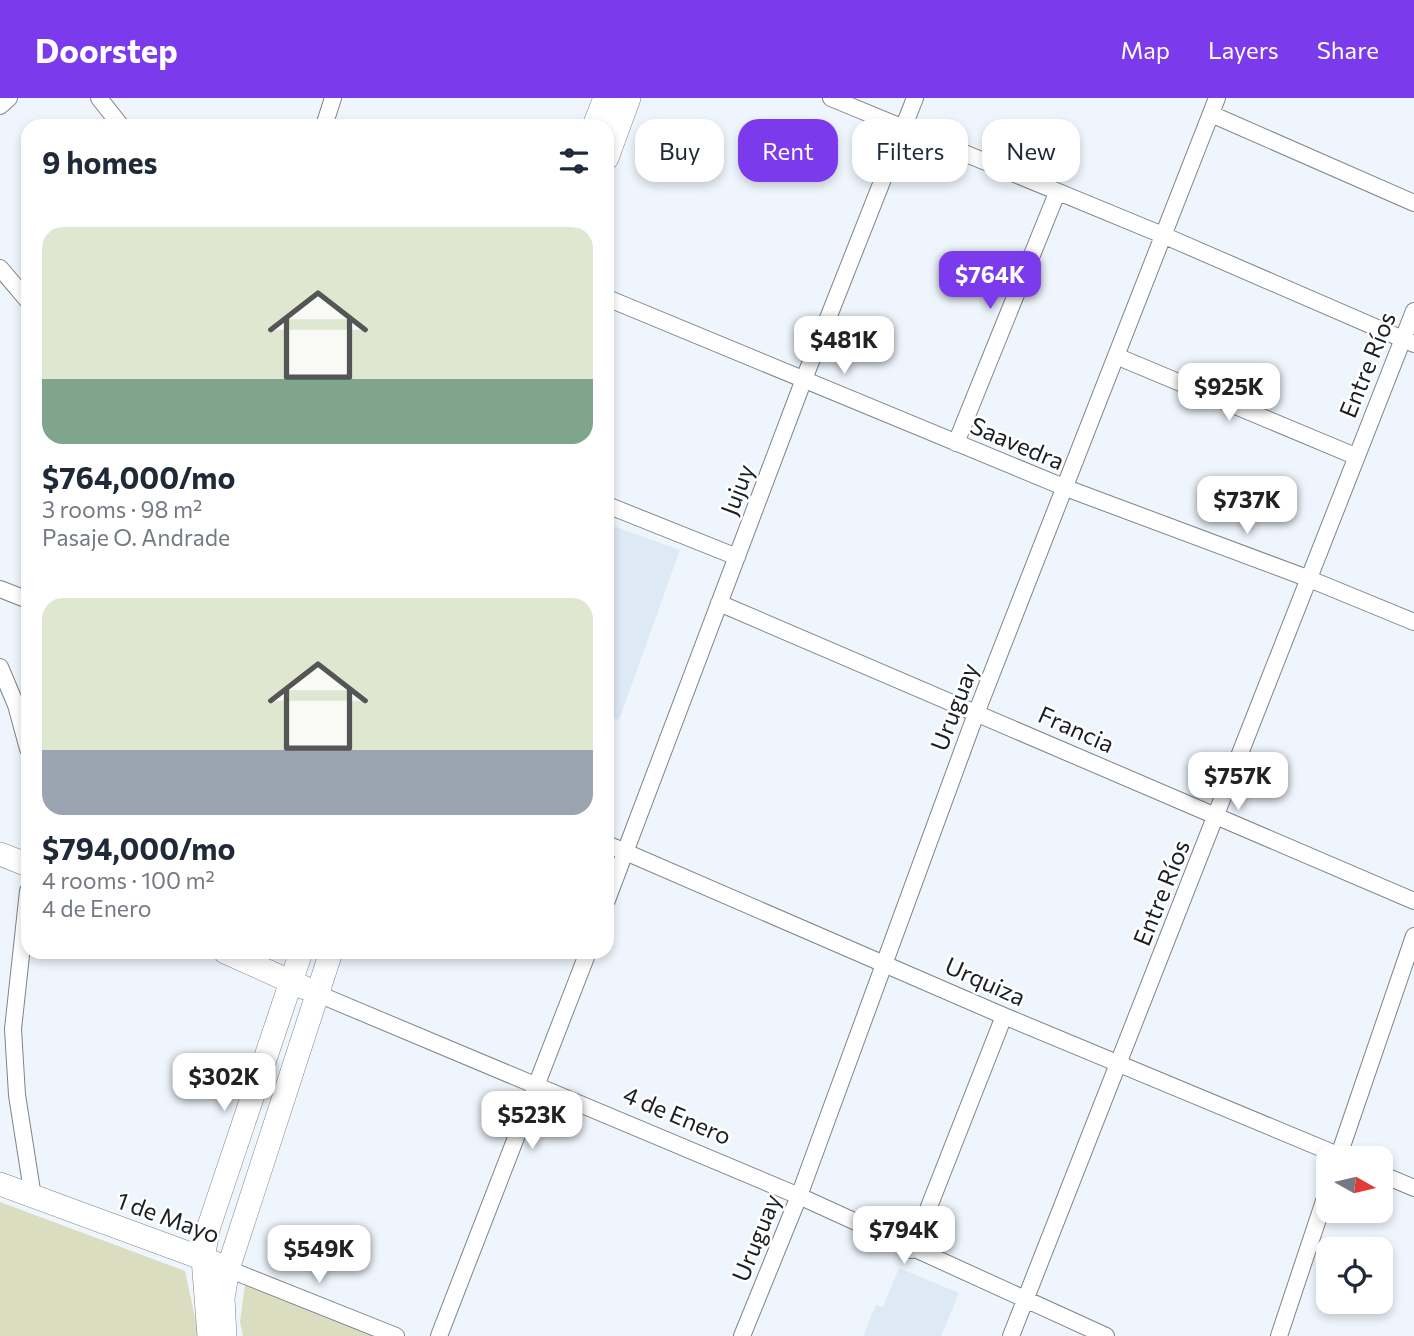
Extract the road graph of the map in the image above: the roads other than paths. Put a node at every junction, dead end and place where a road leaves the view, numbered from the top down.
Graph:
1 (9, 98) edge
2 (99, 98) edge
3 (333, 98) edge
4 (605, 98) edge
5 (629, 98) edge
6 (831, 98) edge
7 (915, 98) edge
8 (1217, 98) edge
9 (0, 106) edge
10 (1211, 114) junction
11 (116, 119) edge
12 (326, 119) edge
13 (597, 119) edge
14 (885, 119) edge
15 (906, 119) edge
16 (614, 139) edge
17 (968, 154) edge
18 (881, 182) edge
19 (1057, 193) junction
20 (1414, 203) edge
21 (1165, 236) junction
22 (0, 268) edge
23 (21, 293) edge
24 (614, 301) edge
25 (1414, 311) edge
26 (1408, 342) edge
27 (1116, 356) junction
28 (804, 379) junction
29 (956, 443) junction
30 (1355, 456) junction
31 (1066, 488) junction
32 (614, 508) edge
33 (737, 556) junction
34 (1307, 578) junction
35 (0, 589) edge
36 (21, 597) edge
37 (719, 603) junction
38 (1414, 622) edge
39 (0, 667) edge
40 (977, 711) junction
41 (21, 723) edge
42 (1217, 816) junction
43 (614, 847) edge
44 (625, 851) junction
45 (0, 853) edge
46 (21, 862) edge
47 (614, 881) edge
48 (1414, 901) edge
49 (1414, 936) edge
50 (21, 955) edge
51 (241, 959) edge
52 (299, 959) edge
53 (329, 959) edge
54 (585, 959) edge
55 (883, 961) junction
56 (291, 981) junction
57 (318, 994) junction
58 (1004, 1016) junction
59 (1119, 1062) junction
60 (538, 1085) junction
61 (1345, 1146) edge
62 (1316, 1147) edge
63 (1393, 1179) edge
64 (0, 1184) edge
65 (1414, 1188) edge
66 (799, 1196) junction
67 (33, 1197) junction
68 (1317, 1223) edge
69 (912, 1250) junction
70 (203, 1258) junction
71 (228, 1269) junction
72 (1025, 1300) junction
73 (209, 1336) edge
74 (225, 1336) edge
75 (396, 1336) edge
76 (439, 1336) edge
77 (742, 1336) edge
78 (1011, 1336) edge
79 (1106, 1336) edge
80 (1279, 1336) edge

1 - 9 street
2 - 11 street
3 - 12 street
4 - 13 main road
5 - 16 main road
6 - 14 street
7 - 15 street, Jujuy
8 - 10 street, Uruguay
10 - 20 street
10 - 21 street, Uruguay
17 - 19 street
18 - 28 street, Jujuy
19 - 21 street
19 - 29 street
21 - 26 street
21 - 27 street, Uruguay
22 - 23 street
24 - 28 street, Saavedra
25 - 26 street, Entre Ríos
26 - 30 street, Entre Ríos
27 - 30 street
27 - 31 street, Uruguay
28 - 29 street, Saavedra
28 - 33 street, Jujuy
29 - 31 street, Saavedra
30 - 34 street, Entre Ríos
31 - 34 street, Saavedra
31 - 40 street, Uruguay
32 - 33 street
33 - 37 street, Jujuy
34 - 38 street, Saavedra
34 - 42 street, Entre Ríos
35 - 36 street
37 - 40 street, Francia
37 - 44 street, Jujuy
39 - 41 street
40 - 42 street, Francia
40 - 55 street, Uruguay
42 - 48 street, Francia
42 - 59 street, Entre Ríos
43 - 44 street, Urquiza
44 - 47 street, Jujuy
44 - 55 street, Urquiza
45 - 46 main road
49 - 61 street
50 - 67 street
51 - 56 main road, 4 de Enero
52 - 56 main road
53 - 57 main road
54 - 60 street
55 - 58 street, Urquiza
55 - 66 street, Uruguay
56 - 57 main road, 4 de Enero
56 - 70 main road
57 - 60 street, 4 de Enero
57 - 71 main road
58 - 59 street, Urquiza
58 - 69 street
59 - 62 street, Urquiza
59 - 72 street, Entre Ríos
60 - 66 street, 4 de Enero
60 - 76 street
63 - 65 street
64 - 67 main road, 1 de Mayo
66 - 69 street, 4 de Enero
66 - 77 street, Uruguay
67 - 70 main road, 1 de Mayo
68 - 80 street
69 - 72 street, 4 de Enero
70 - 71 main road, 1 de Mayo
70 - 73 main road
71 - 74 main road
71 - 75 street, 1 de Mayo
72 - 78 street, Entre Ríos
72 - 79 street, 4 de Enero

